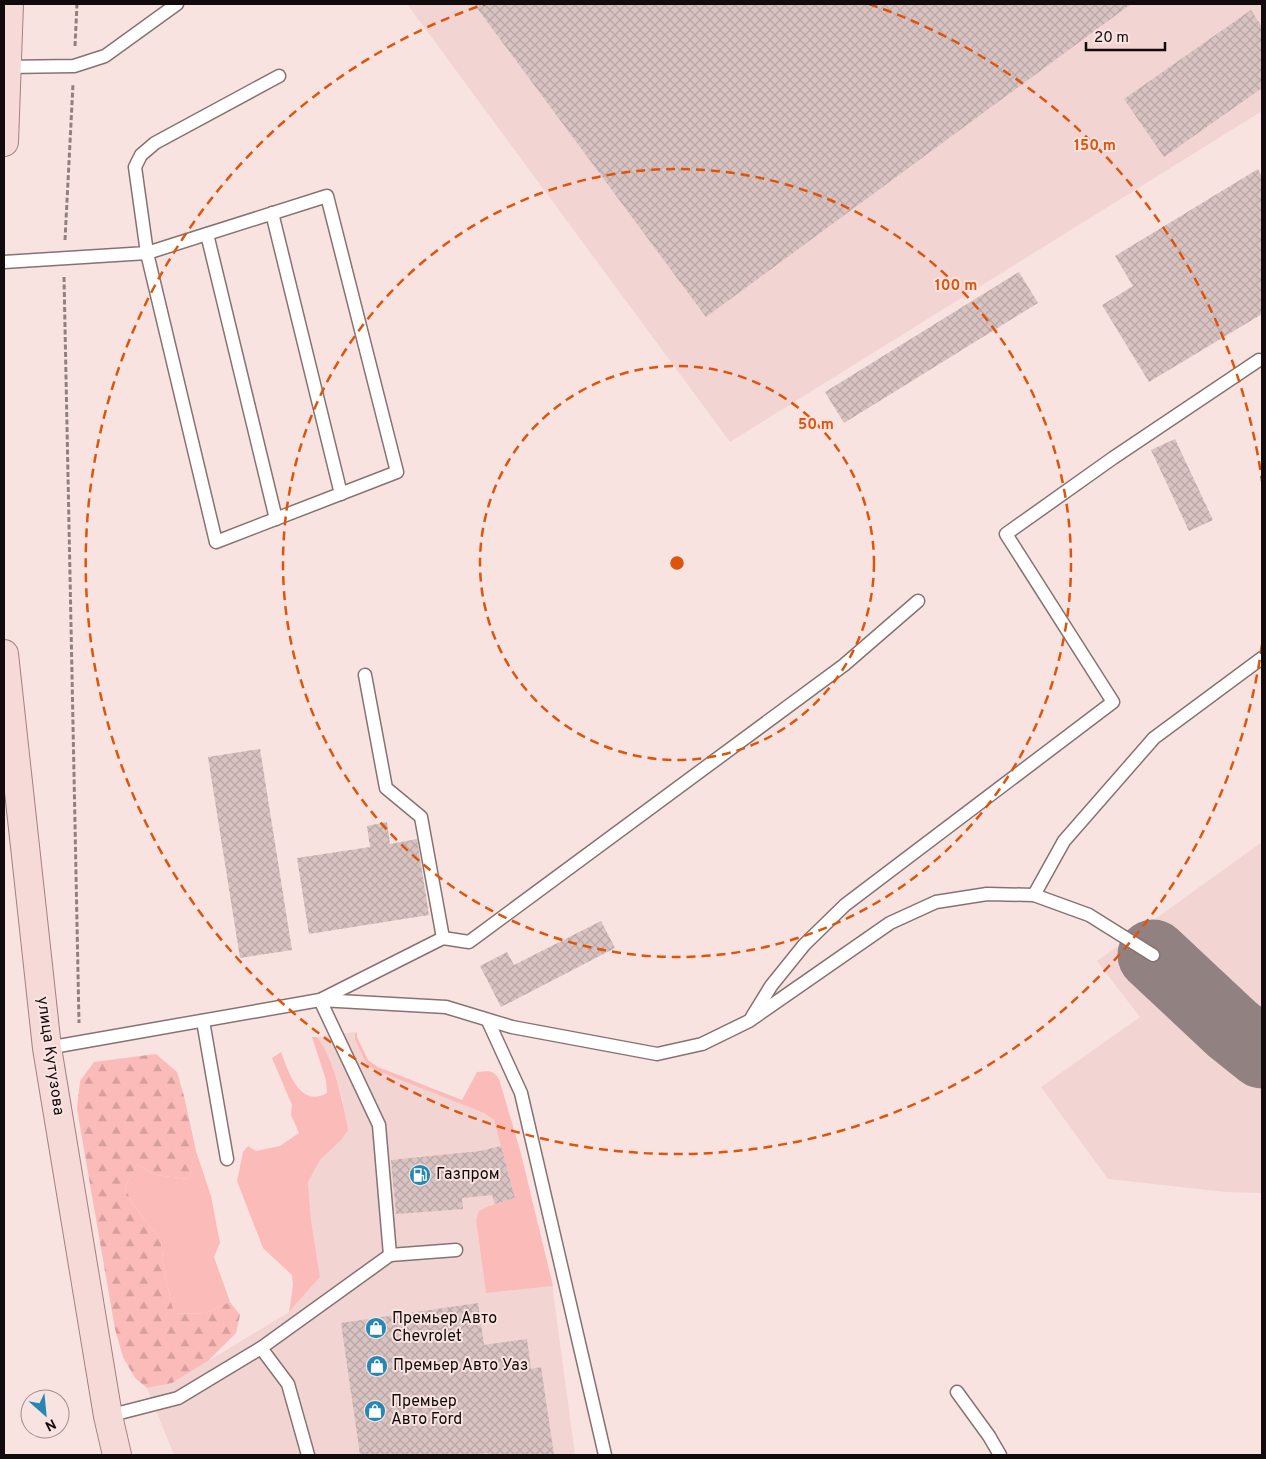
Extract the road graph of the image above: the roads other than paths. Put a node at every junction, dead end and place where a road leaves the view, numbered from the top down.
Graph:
1 (9, 4) edge
2 (170, 6) edge
3 (6, 68) junction
4 (279, 76) dead end
5 (4, 142) edge
6 (272, 213) junction
7 (207, 234) junction
8 (147, 253) junction
9 (4, 262) edge
10 (1258, 360) dead end
11 (341, 494) junction
12 (276, 519) junction
13 (918, 601) dead end
14 (4, 654) edge
15 (1262, 658) edge
16 (365, 675) dead end
17 (1034, 895) junction
18 (443, 938) junction
19 (1153, 955) dead end
20 (320, 1000) junction
21 (202, 1021) junction
22 (488, 1021) junction
23 (749, 1022) junction
24 (47, 1048) junction
25 (227, 1159) dead end
26 (456, 1250) dead end
27 (390, 1255) junction
28 (261, 1348) junction
29 (958, 1392) dead end
30 (108, 1416) junction
31 (118, 1455) edge
32 (308, 1455) edge
33 (605, 1455) edge
34 (1000, 1455) edge

1 - 3 main road
2 - 3 lane
3 - 5 main road
4 - 8 lane
6 - 7 lane
6 - 11 lane
6 - 11 lane
7 - 8 lane
7 - 12 lane
8 - 9 lane
8 - 12 lane
10 - 23 lane
11 - 12 lane
13 - 18 lane
14 - 24 main road, улица Кутузова
15 - 17 lane
16 - 18 lane
17 - 19 lane
17 - 23 lane
18 - 20 lane
20 - 21 lane
20 - 22 lane
20 - 27 lane
21 - 24 lane
21 - 25 lane
22 - 23 lane
22 - 33 lane
24 - 30 main road, улица Кутузова
26 - 27 lane
27 - 28 lane
28 - 30 lane
28 - 32 lane
29 - 34 lane
30 - 31 main road, улица Кутузова

